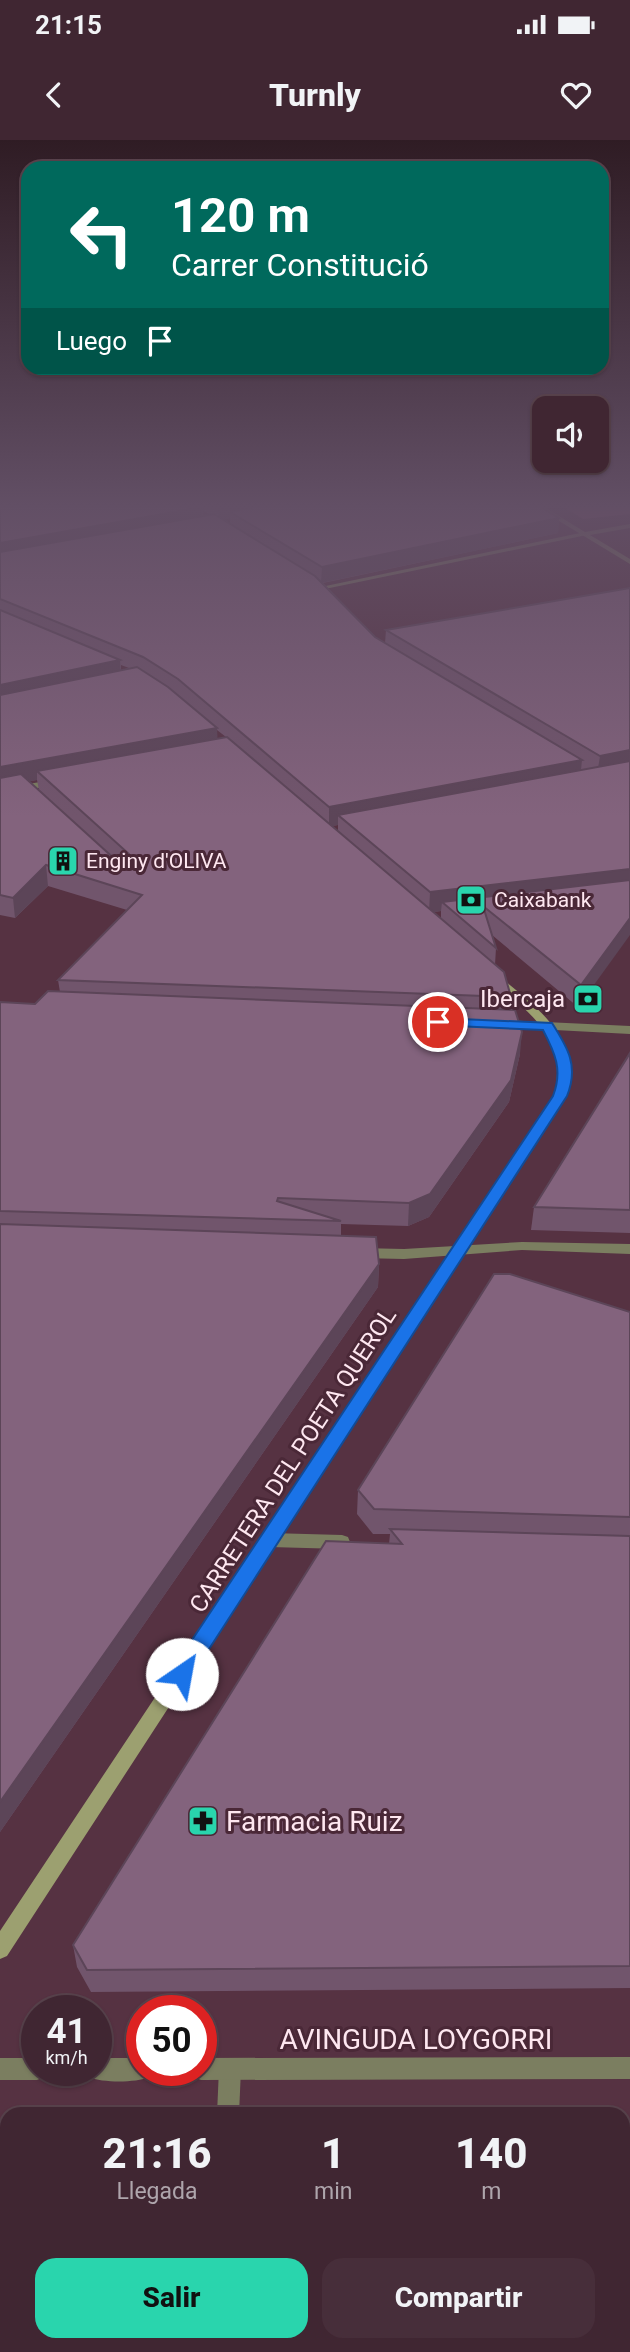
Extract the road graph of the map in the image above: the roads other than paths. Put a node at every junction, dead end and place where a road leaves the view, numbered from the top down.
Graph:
1 (67, 780) edge
2 (26, 787) junction
3 (0, 792) edge
4 (36, 796) edge
5 (488, 971) edge
6 (493, 1024) edge
7 (547, 1026) junction
8 (630, 1030) edge
9 (460, 1250) junction
10 (630, 1250) edge
11 (348, 1252) edge
12 (270, 1540) junction
13 (353, 1543) edge
14 (0, 1949) edge
15 (630, 2068) edge
16 (0, 2069) edge
17 (21, 2069) edge
18 (217, 2069) edge
19 (230, 2069) junction
20 (228, 2107) edge

1 - 2 street
2 - 3 street
2 - 4 street
5 - 7 main road, CARRETERA DEL POETA QUEROL
6 - 7 street
7 - 8 street
7 - 9 main road, CARRETERA DEL POETA QUEROL
9 - 10 street
9 - 11 street
9 - 12 main road, CARRETERA DEL POETA QUEROL
12 - 13 street
12 - 14 main road, CARRETERA DEL POETA QUEROL
15 - 19 street, AVINGUDA LOYGORRI
16 - 17 street
18 - 19 street, AVINGUDA LOYGORRI
19 - 20 street

